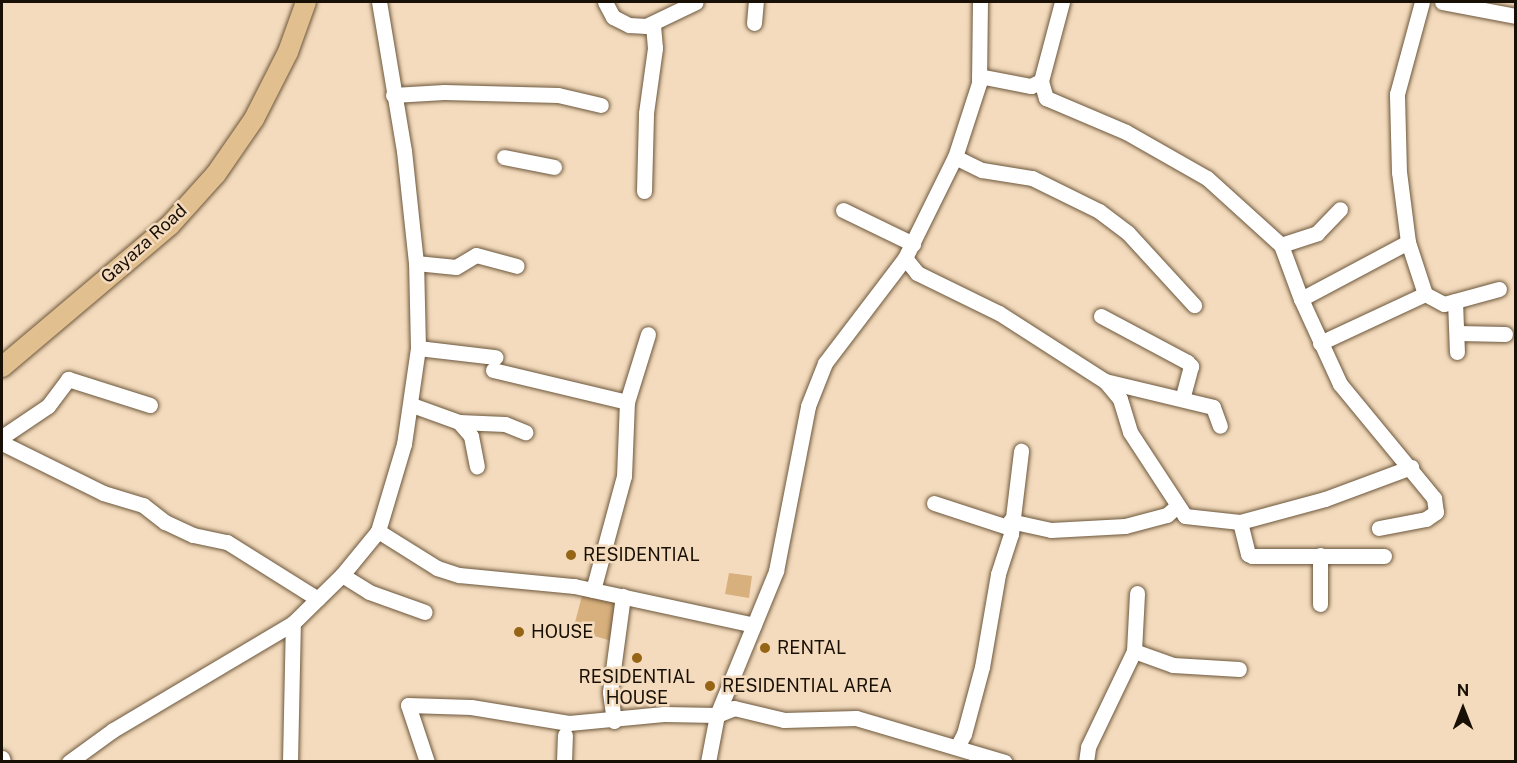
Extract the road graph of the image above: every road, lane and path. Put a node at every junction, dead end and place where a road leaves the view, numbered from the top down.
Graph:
1 (306, 2) edge
2 (379, 2) edge
3 (605, 2) edge
4 (696, 2) edge
5 (756, 2) edge
6 (980, 2) edge
7 (1062, 2) edge
8 (1422, 2) edge
9 (1442, 2) edge
10 (1515, 16) edge
11 (754, 23) dead end
12 (653, 25) junction
13 (979, 76) junction
14 (1041, 81) junction
15 (393, 95) junction
16 (601, 105) dead end
17 (504, 157) dead end
18 (955, 157) junction
19 (554, 167) dead end
20 (644, 191) dead end
21 (1340, 209) dead end
22 (843, 210) dead end
23 (1408, 242) junction
24 (913, 244) junction
25 (1281, 245) junction
26 (905, 258) junction
27 (416, 263) junction
28 (517, 266) dead end
29 (1499, 289) dead end
30 (1425, 294) junction
31 (1301, 299) junction
32 (1455, 301) junction
33 (1194, 305) dead end
34 (1101, 316) dead end
35 (1458, 333) junction
36 (648, 334) dead end
37 (1505, 334) dead end
38 (1320, 343) junction
39 (418, 348) junction
40 (1457, 352) dead end
41 (2, 367) edge
42 (1105, 381) junction
43 (1182, 399) junction
44 (627, 402) junction
45 (150, 405) dead end
46 (412, 405) junction
47 (459, 422) junction
48 (1220, 426) dead end
49 (525, 432) dead end
50 (2, 437) edge
51 (2, 443) edge
52 (1021, 451) dead end
53 (477, 466) dead end
54 (1411, 467) junction
55 (934, 503) dead end
56 (1177, 505) junction
57 (1240, 522) junction
58 (1010, 524) junction
59 (1379, 528) dead end
60 (378, 531) junction
61 (1320, 555) junction
62 (1384, 556) dead end
63 (342, 575) junction
64 (593, 590) junction
65 (1137, 593) dead end
66 (623, 596) junction
67 (318, 599) junction
68 (1320, 603) dead end
69 (424, 612) dead end
70 (293, 623) junction
71 (754, 626) junction
72 (1134, 651) junction
73 (1239, 669) dead end
74 (717, 715) junction
75 (614, 721) junction
76 (565, 735) dead end
77 (957, 747) junction
78 (69, 762) edge
79 (290, 762) edge
80 (427, 762) edge
81 (564, 762) edge
82 (708, 762) edge
83 (1005, 762) edge
84 (1086, 762) edge

1 - 41 main road, Gayaza Road
2 - 15 street
3 - 12 street
4 - 12 street
5 - 11 street
6 - 13 street
7 - 14 street
8 - 23 street
9 - 10 street
12 - 20 street
13 - 14 street
13 - 18 street
14 - 25 street
15 - 16 street
15 - 27 street
17 - 19 street
18 - 24 street
18 - 33 street
21 - 25 street
22 - 24 street
23 - 30 street
23 - 31 street
24 - 26 street
25 - 31 street
26 - 42 street
26 - 71 street
27 - 28 street
27 - 39 street
29 - 32 street
30 - 32 street
30 - 38 street
31 - 38 street
32 - 35 street
34 - 43 street
35 - 37 street
35 - 40 street
36 - 44 street
38 - 54 street
39 - 44 street
39 - 46 street
42 - 43 street
42 - 56 street
43 - 48 street
44 - 64 street
45 - 50 street
46 - 47 street
46 - 60 street
47 - 49 street
47 - 53 street
51 - 67 street
52 - 58 street
54 - 57 street
54 - 59 street
55 - 58 street
56 - 57 street
56 - 58 street
57 - 61 street
58 - 77 street
60 - 63 street
60 - 64 street
61 - 62 street
61 - 68 street
63 - 67 street
63 - 69 street
64 - 66 street
65 - 72 street
66 - 71 street
66 - 75 street
67 - 70 street
70 - 78 street
70 - 79 street
71 - 74 street
72 - 73 street
72 - 84 street
74 - 75 street
74 - 77 street
74 - 82 street
75 - 80 street
76 - 81 street
77 - 83 street

